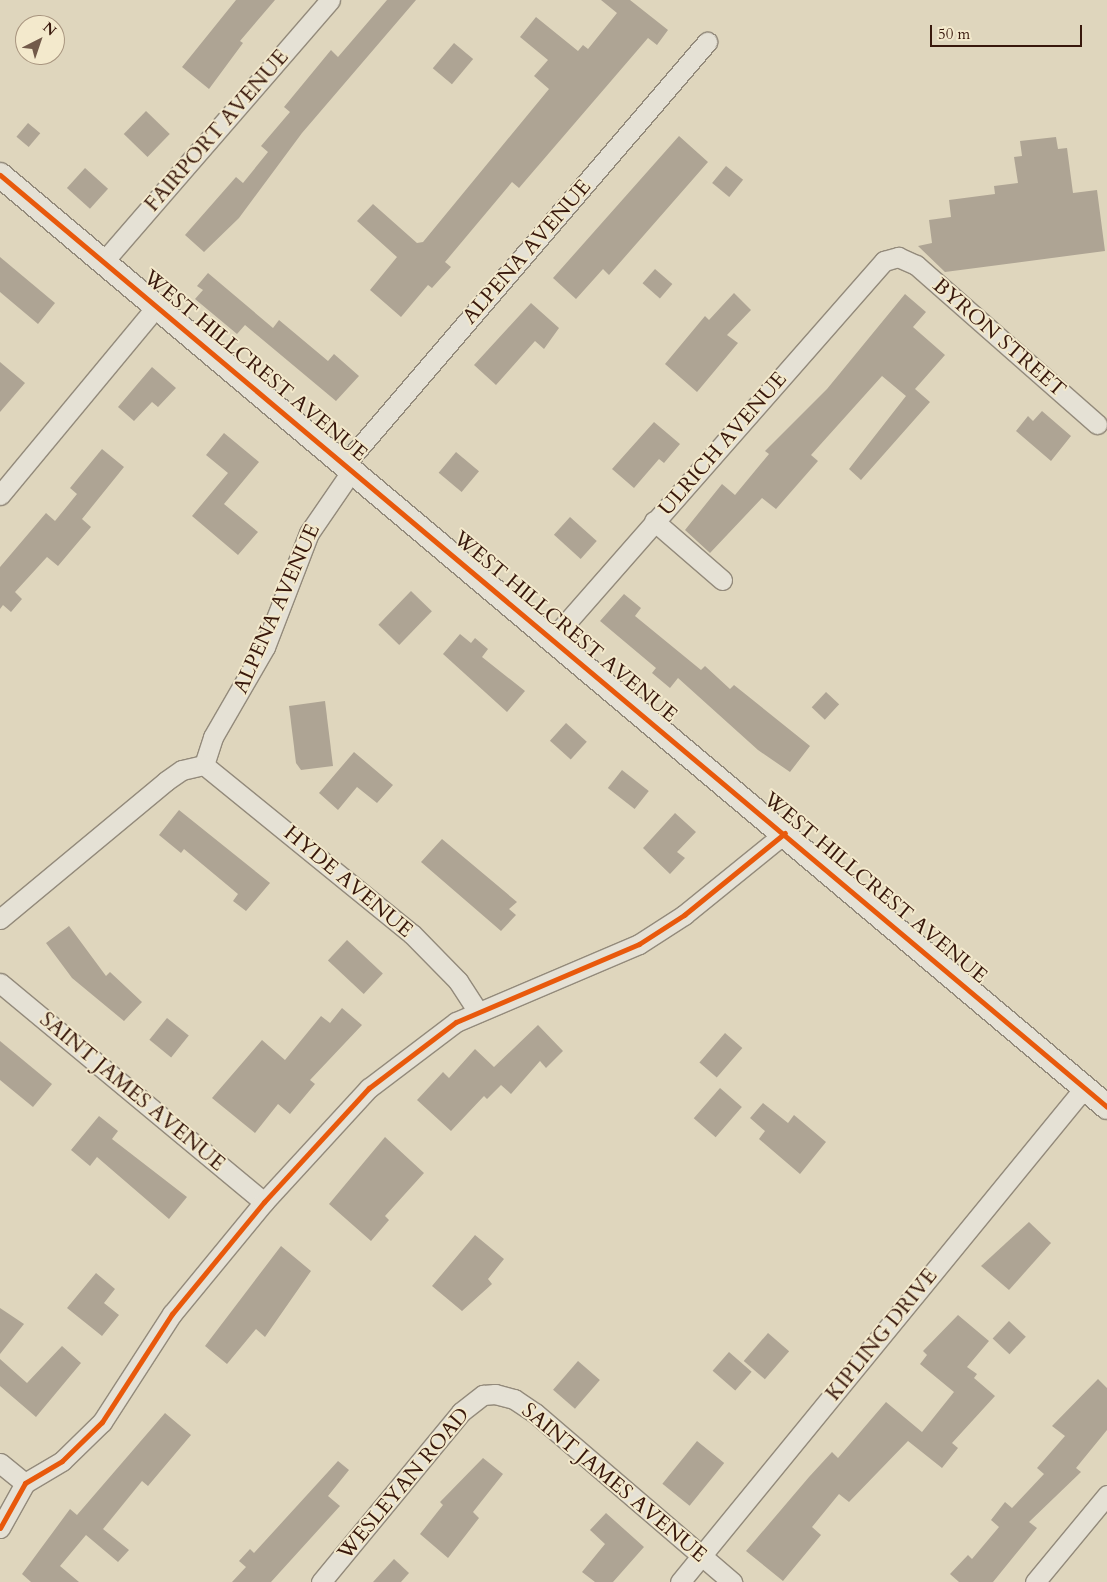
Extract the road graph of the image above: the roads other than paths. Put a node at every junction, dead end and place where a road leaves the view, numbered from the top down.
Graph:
1 (330, 0) edge
2 (707, 42) dead end
3 (0, 175) edge
4 (898, 257) joint
5 (104, 261) junction
6 (157, 306) junction
7 (1097, 424) dead end
8 (350, 466) junction
9 (0, 496) edge
10 (654, 521) junction
11 (722, 580) dead end
12 (553, 638) junction
13 (204, 765) junction
14 (785, 833) junction
15 (0, 919) edge
16 (0, 983) edge
17 (478, 1012) junction
18 (1084, 1088) junction
19 (1107, 1107) edge
20 (264, 1202) junction
21 (492, 1394) joint
22 (0, 1463) edge
23 (25, 1483) junction
24 (1107, 1495) edge
25 (0, 1528) edge
26 (701, 1556) junction
27 (322, 1582) edge
28 (680, 1582) edge
29 (732, 1582) edge
30 (1035, 1582) edge

1 - 5 street, FAIRPORT AVENUE
2 - 8 street, ALPENA AVENUE
3 - 5 street, WEST HILLCREST AVENUE
4 - 7 street, BYRON STREET
4 - 10 street, ULRICH AVENUE
5 - 6 street, WEST HILLCREST AVENUE
6 - 8 street, WEST HILLCREST AVENUE
6 - 9 street
8 - 12 street, WEST HILLCREST AVENUE
8 - 13 street, ALPENA AVENUE
10 - 11 street
10 - 12 street, ULRICH AVENUE
12 - 14 street, WEST HILLCREST AVENUE
13 - 15 street
13 - 17 street, HYDE AVENUE
14 - 17 street
14 - 18 street, WEST HILLCREST AVENUE
16 - 20 street, SAINT JAMES AVENUE
17 - 20 street
18 - 19 street, WEST HILLCREST AVENUE
18 - 26 street, KIPLING DRIVE
20 - 23 street
21 - 26 street, SAINT JAMES AVENUE
21 - 27 street, WESLEYAN ROAD
22 - 23 street
23 - 25 street
24 - 30 street
26 - 28 street, KIPLING DRIVE
26 - 29 street, SAINT JAMES AVENUE

